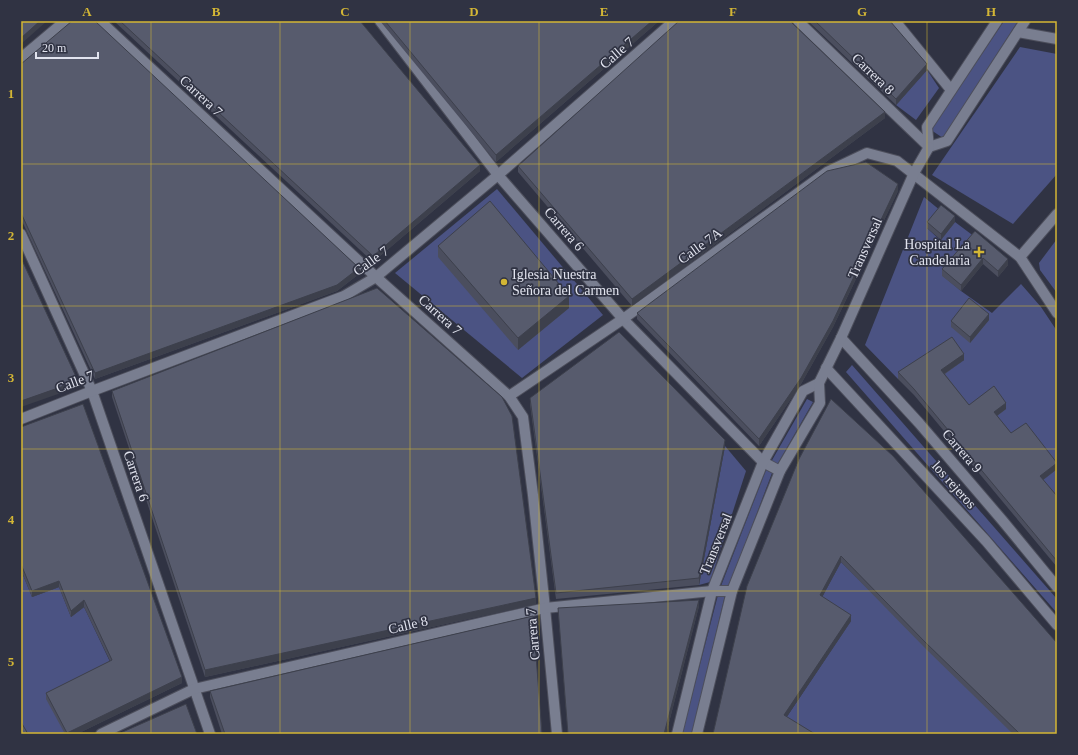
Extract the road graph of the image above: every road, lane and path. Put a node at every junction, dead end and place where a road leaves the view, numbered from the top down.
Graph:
1 (64, 21) edge
2 (100, 21) edge
3 (380, 21) edge
4 (674, 21) edge
5 (798, 21) edge
6 (895, 21) edge
7 (997, 21) edge
8 (1025, 21) edge
9 (1018, 32) junction
10 (1057, 39) edge
11 (21, 58) edge
12 (952, 90) junction
13 (928, 147) junction
14 (914, 173) junction
15 (498, 175) junction
16 (1057, 214) edge
17 (21, 234) edge
18 (1020, 257) junction
19 (376, 277) junction
20 (1057, 313) edge
21 (623, 319) junction
22 (841, 338) junction
23 (826, 368) junction
24 (819, 383) junction
25 (92, 391) junction
26 (509, 396) junction
27 (21, 419) edge
28 (763, 462) junction
29 (780, 471) junction
30 (1057, 587) edge
31 (712, 591) junction
32 (732, 591) junction
33 (545, 608) junction
34 (1057, 625) edge
35 (194, 690) junction
36 (101, 734) edge
37 (210, 734) edge
38 (557, 734) edge
39 (676, 734) edge
40 (697, 734) edge

1 - 11 street
2 - 19 street, Carrera 7
3 - 15 street, Carrera 6
4 - 15 street, Calle 7
5 - 13 street, Carrera 8
6 - 12 street
7 - 12 street
8 - 9 street
9 - 10 street
9 - 13 street
12 - 13 street
13 - 14 street, Transversal
14 - 18 street, Calle 7A
14 - 21 street, Calle 7A
14 - 22 street, Transversal
15 - 19 street, Calle 7
15 - 21 street, Carrera 6
16 - 18 street
17 - 25 street, Carrera 6
18 - 20 street, Calle 7A
19 - 25 street, Calle 7
19 - 26 street, Carrera 7
21 - 26 street, Calle 7A
21 - 28 street, Carrera 6
22 - 23 street, Transversal
22 - 30 street, Carrera 9
23 - 24 street, Transversal
23 - 34 street, los rejeros
24 - 28 street, Transversal
24 - 29 street, Transversal
25 - 27 street, Calle 7
25 - 35 street, Carrera 6
26 - 33 street, Carrera 7
28 - 29 street, Carrera 6
28 - 31 street, Transversal
29 - 32 street, Transversal
31 - 32 street, Calle 8
31 - 33 street, Calle 8
31 - 39 street, Transversal
32 - 40 street, Transversal
33 - 35 street, Calle 8
33 - 38 street, Carrera 7
35 - 36 street, Calle 8
35 - 37 street, Carrera 6

